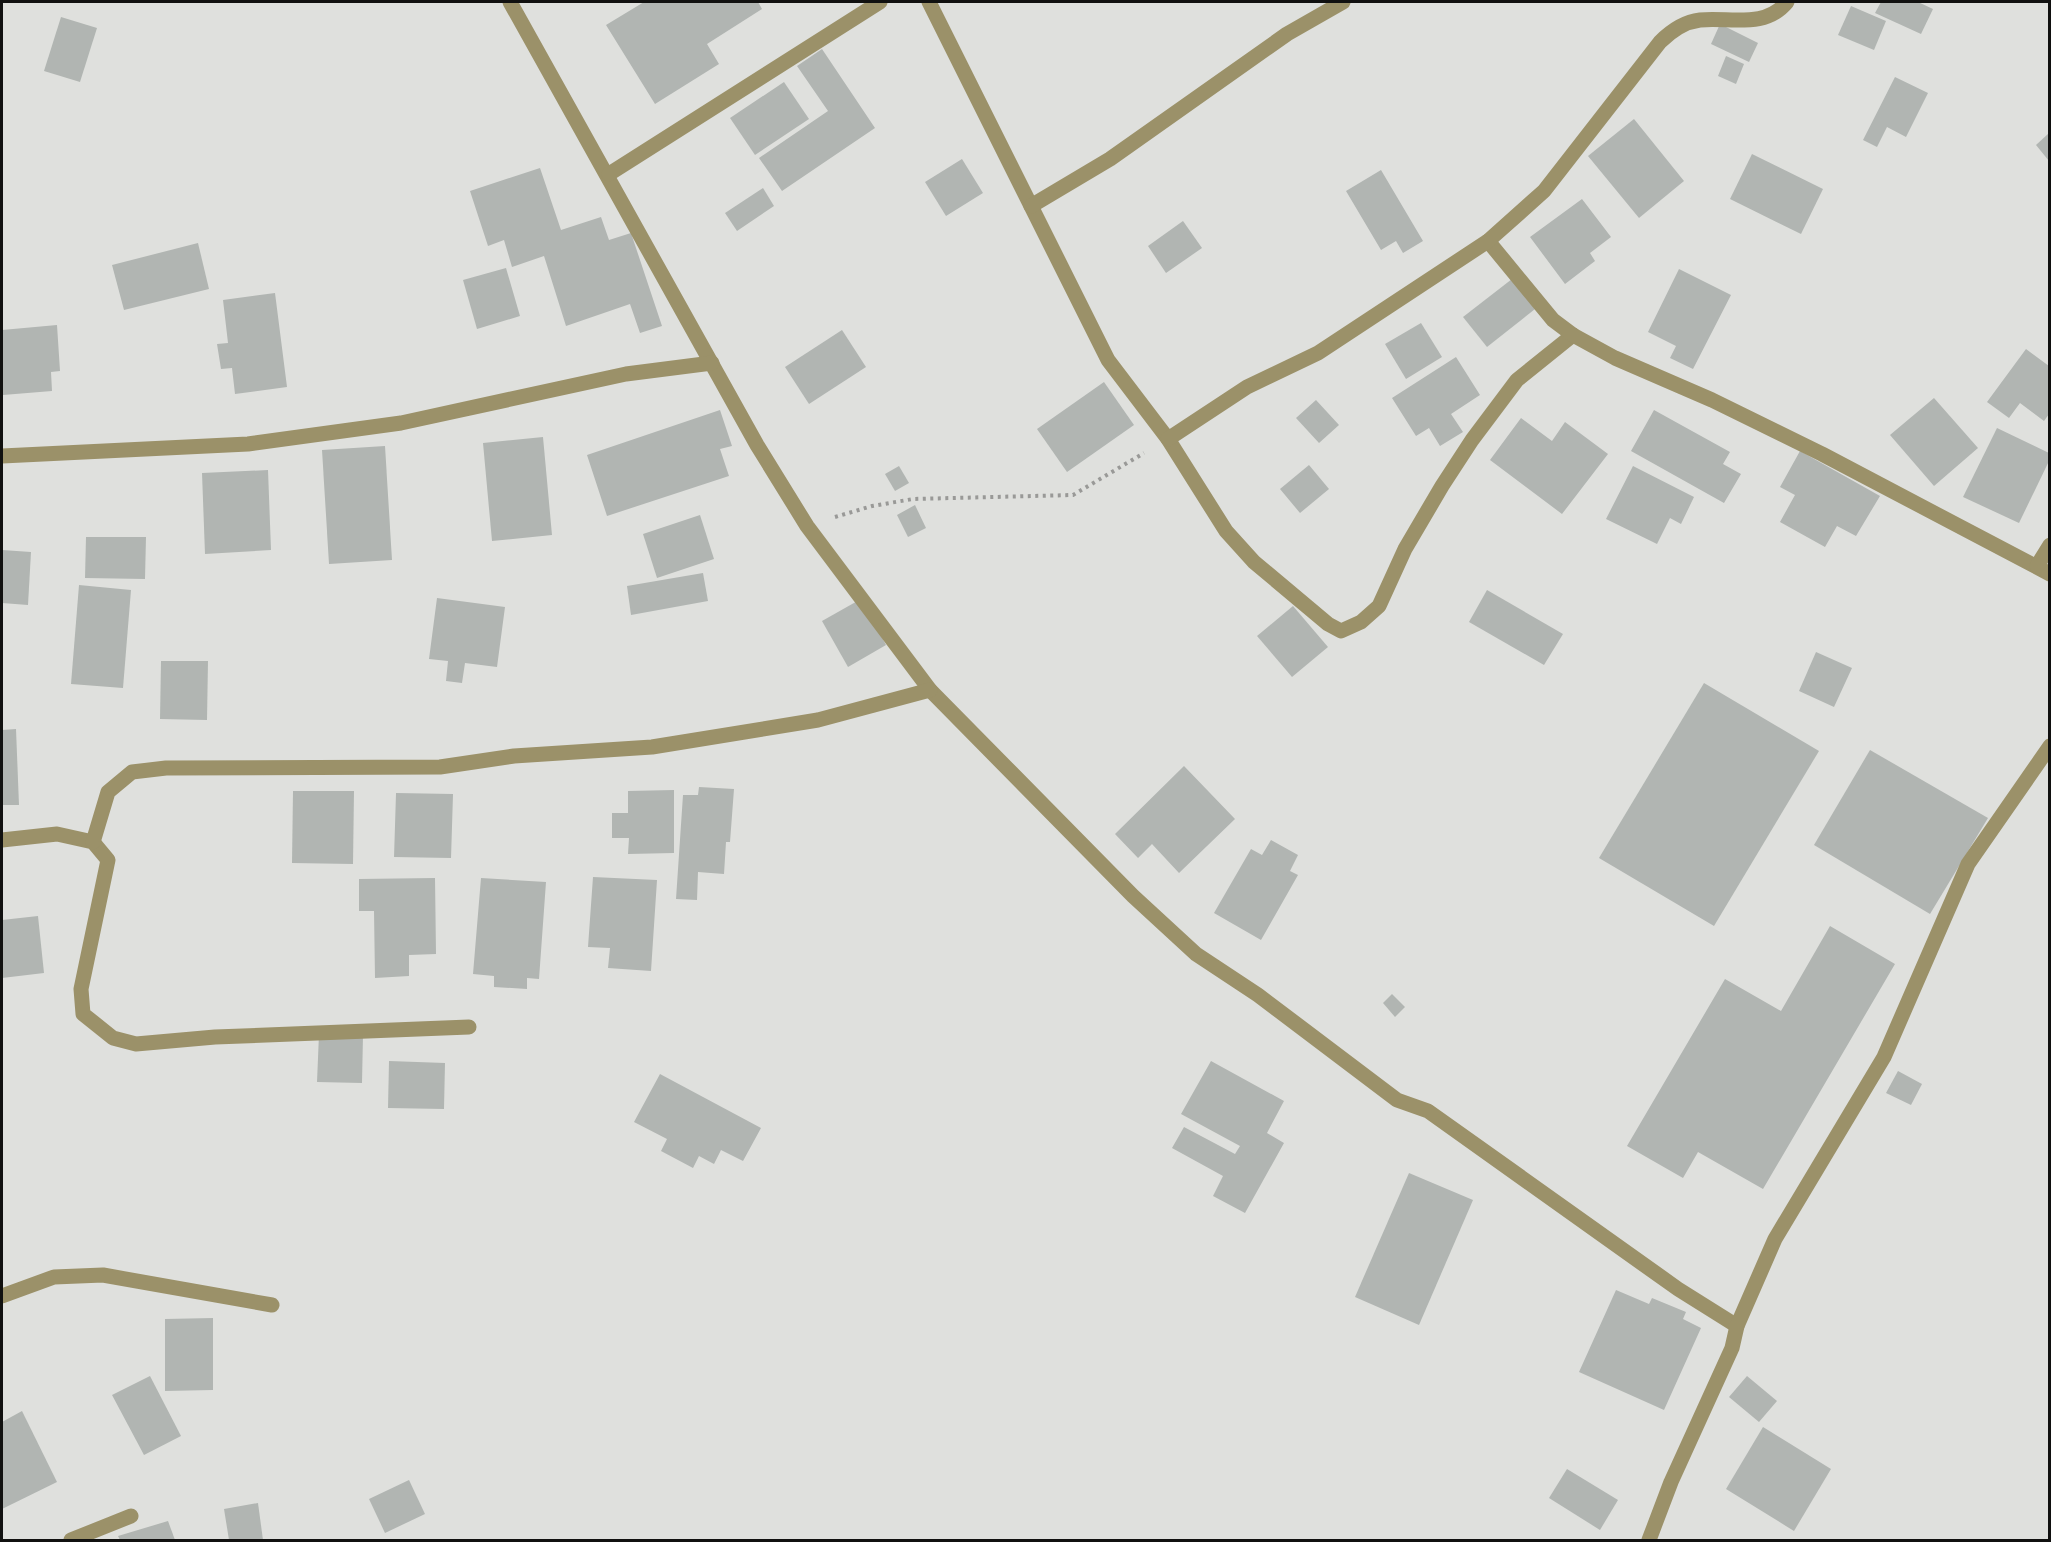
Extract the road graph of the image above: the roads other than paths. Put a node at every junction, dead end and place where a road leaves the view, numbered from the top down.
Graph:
1 (510, 2) edge
2 (880, 2) edge
3 (929, 2) edge
4 (1343, 2) edge
5 (1787, 2) edge
6 (609, 174) junction
7 (1031, 206) junction
8 (1488, 241) junction
9 (1573, 335) junction
10 (712, 363) junction
11 (1168, 439) junction
12 (2, 456) edge
13 (2049, 545) edge
14 (2043, 570) edge
15 (930, 690) junction
16 (2049, 746) edge
17 (2, 840) edge
18 (93, 842) junction
19 (469, 1027) dead end
20 (2, 1296) edge
21 (272, 1305) dead end
22 (1737, 1326) junction
23 (131, 1516) dead end
24 (71, 1540) edge
25 (1649, 1540) edge

1 - 6 street
2 - 6 street
3 - 7 street
4 - 7 street
5 - 8 street
6 - 10 street
7 - 11 street
8 - 9 street
8 - 11 street
9 - 11 street
9 - 14 street
10 - 12 street
10 - 15 street
13 - 14 street
15 - 18 street
15 - 22 street
16 - 22 street
17 - 18 street
18 - 19 street
20 - 21 street
22 - 25 street
23 - 24 street

